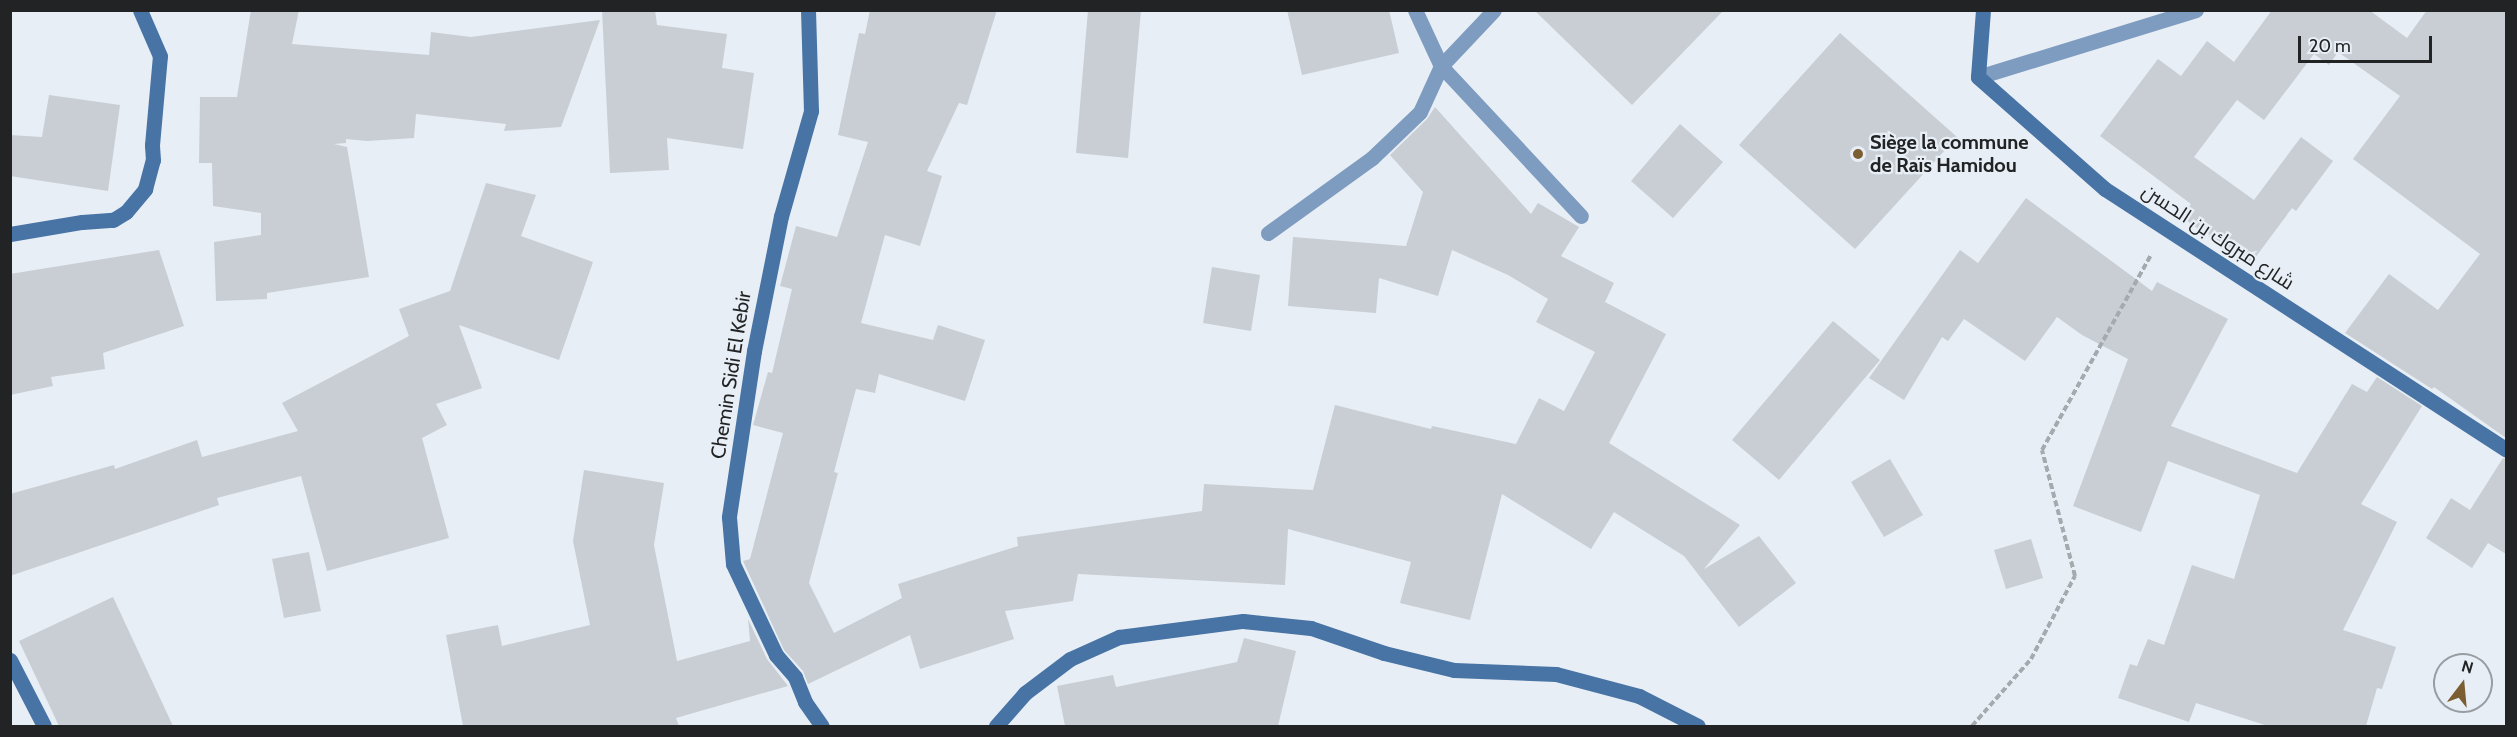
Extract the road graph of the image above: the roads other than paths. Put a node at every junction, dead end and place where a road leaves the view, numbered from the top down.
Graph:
1 (140, 10) edge
2 (808, 10) edge
3 (1416, 10) edge
4 (1494, 10) edge
5 (1983, 10) edge
6 (2196, 10) edge
7 (1441, 66) junction
8 (1978, 77) junction
9 (1581, 216) dead end
10 (1268, 233) dead end
11 (10, 234) edge
12 (2506, 449) edge
13 (10, 660) edge
14 (44, 726) edge
15 (822, 726) edge
16 (996, 726) edge
17 (1698, 726) edge

1 - 11 street
2 - 15 street, Chemin Sidi El Kebir
3 - 7 street
4 - 7 street
5 - 8 street
6 - 8 street
7 - 9 street
7 - 10 street
8 - 12 street, شارع مبروك بن الحسن
13 - 14 street
16 - 17 street

